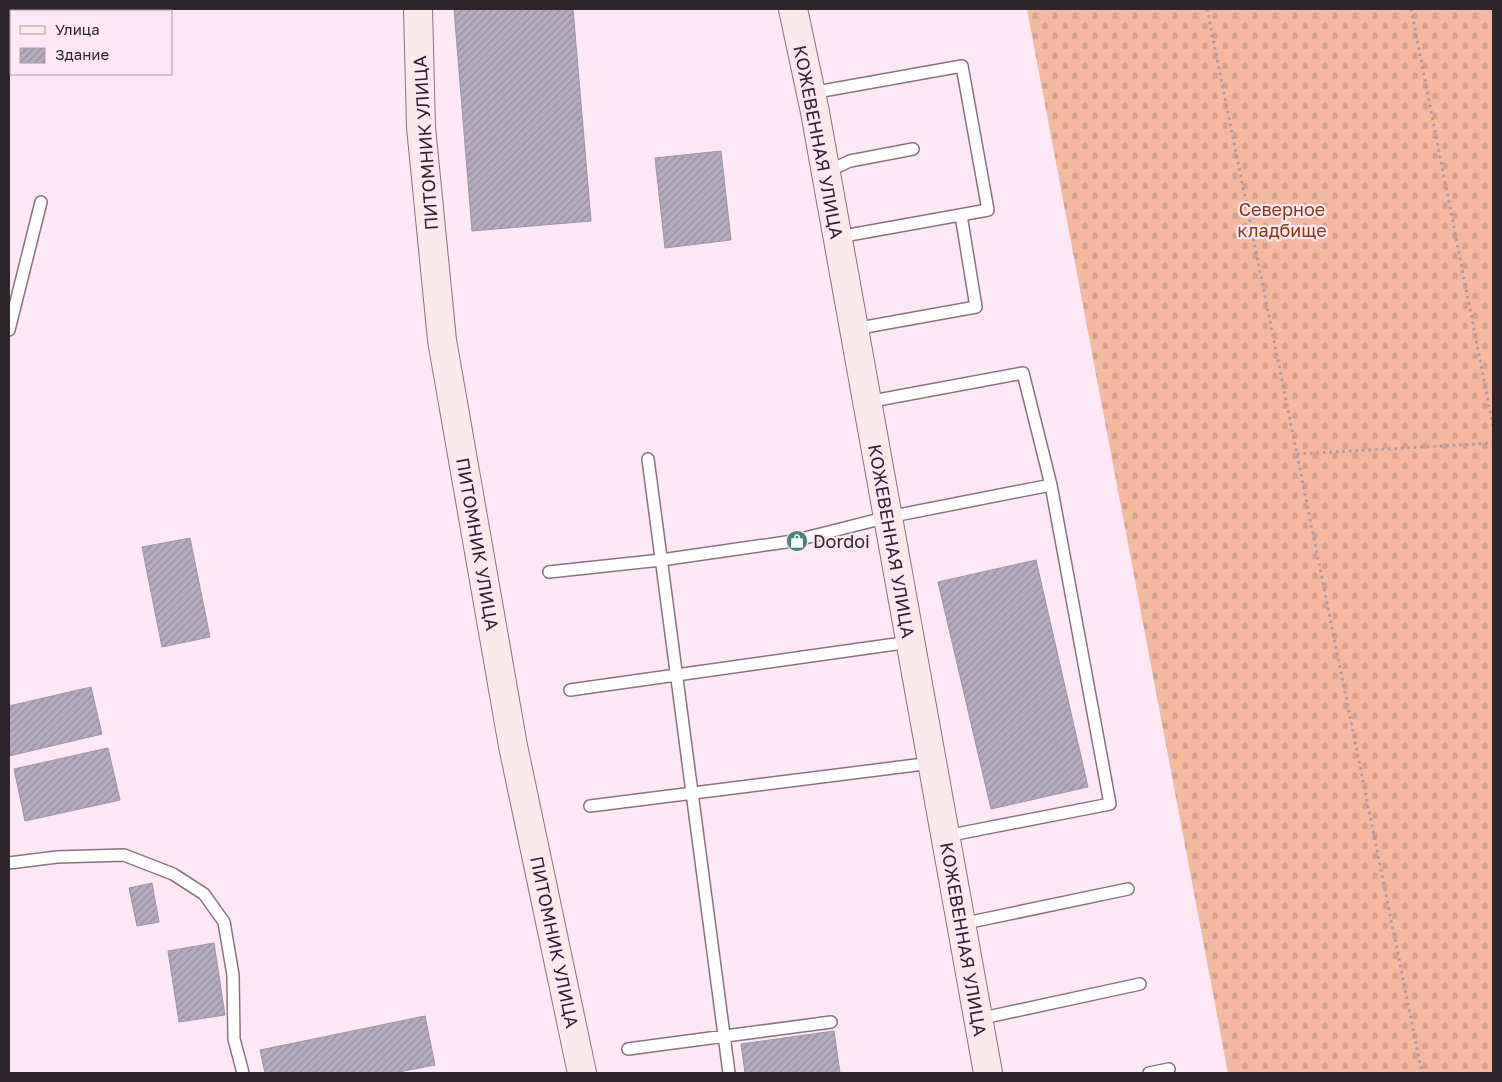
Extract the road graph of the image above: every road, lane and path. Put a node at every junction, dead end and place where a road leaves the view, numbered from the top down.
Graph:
1 (418, 9) edge
2 (793, 9) edge
3 (1207, 9) edge
4 (1411, 9) edge
5 (811, 93) junction
6 (913, 148) dead end
7 (826, 172) junction
8 (42, 202) dead end
9 (961, 215) junction
10 (838, 237) junction
11 (854, 329) junction
12 (9, 330) edge
13 (867, 402) junction
14 (1493, 426) edge
15 (1493, 443) edge
16 (1296, 454) junction
17 (648, 459) dead end
18 (1051, 485) junction
19 (888, 517) junction
20 (662, 560) junction
21 (549, 572) dead end
22 (910, 642) junction
23 (676, 675) junction
24 (570, 690) dead end
25 (932, 763) junction
26 (692, 792) junction
27 (590, 806) dead end
28 (945, 836) junction
29 (9, 862) edge
30 (1128, 889) dead end
31 (961, 924) junction
32 (1140, 984) dead end
33 (978, 1019) junction
34 (831, 1022) dead end
35 (725, 1036) junction
36 (628, 1049) dead end
37 (1168, 1069) dead end
38 (243, 1073) edge
39 (582, 1073) edge
40 (729, 1073) edge
41 (988, 1073) edge
42 (1149, 1073) edge
43 (1422, 1073) edge

1 - 39 street, ПИТОМНИК УЛИЦА
2 - 5 street, КОЖЕВЕННАЯ УЛИЦА
3 - 16 path
4 - 14 path
5 - 7 street, КОЖЕВЕННАЯ УЛИЦА
5 - 9 lane
6 - 7 lane
7 - 10 street, КОЖЕВЕННАЯ УЛИЦА
8 - 12 lane
9 - 10 lane
9 - 11 lane
10 - 11 street, КОЖЕВЕННАЯ УЛИЦА
11 - 13 street, КОЖЕВЕННАЯ УЛИЦА
13 - 18 lane
13 - 19 street, КОЖЕВЕННАЯ УЛИЦА
15 - 16 path
16 - 43 path
17 - 20 lane
18 - 19 lane
18 - 28 lane
19 - 20 lane
19 - 22 street, КОЖЕВЕННАЯ УЛИЦА
20 - 21 lane
20 - 23 lane
22 - 23 lane
22 - 25 street, КОЖЕВЕННАЯ УЛИЦА
23 - 24 lane
23 - 26 lane
25 - 26 lane
25 - 28 street, КОЖЕВЕННАЯ УЛИЦА
26 - 27 lane
26 - 35 lane
28 - 31 street, КОЖЕВЕННАЯ УЛИЦА
29 - 38 lane
30 - 31 lane
31 - 33 street, КОЖЕВЕННАЯ УЛИЦА
32 - 33 lane
33 - 41 street, КОЖЕВЕННАЯ УЛИЦА
34 - 35 lane
35 - 36 lane
35 - 40 lane
37 - 42 lane

